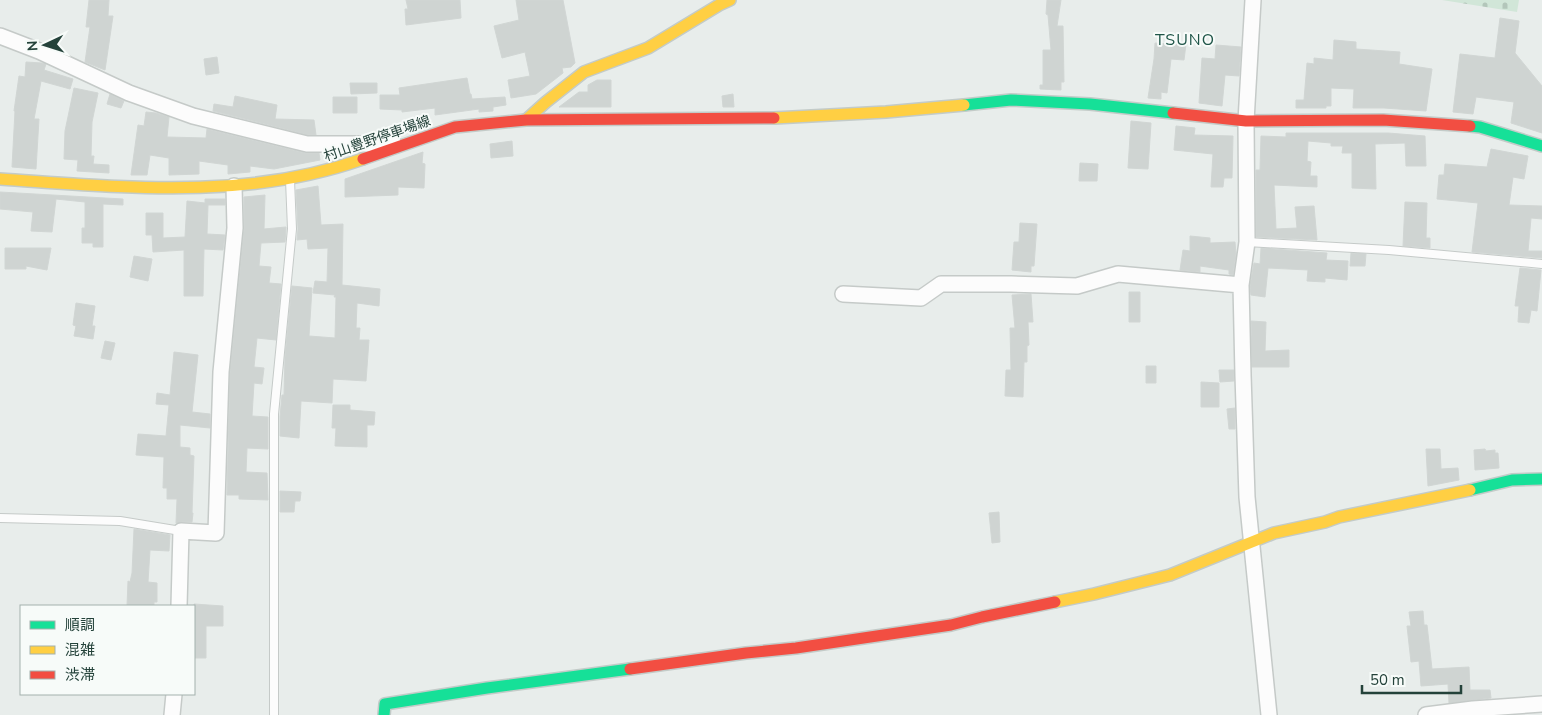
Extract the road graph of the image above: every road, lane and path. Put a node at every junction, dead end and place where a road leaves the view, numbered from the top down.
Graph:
1 (730, 0) edge
2 (1254, 0) edge
3 (0, 36) edge
4 (526, 120) junction
5 (1246, 121) junction
6 (405, 144) junction
7 (1542, 146) edge
8 (290, 178) junction
9 (0, 179) edge
10 (234, 186) junction
11 (1247, 242) junction
12 (1542, 264) edge
13 (1241, 285) junction
14 (843, 294) dead end
15 (1542, 479) edge
16 (0, 518) edge
17 (181, 531) junction
18 (1252, 541) junction
19 (179, 605) edge
20 (174, 695) edge
21 (1542, 704) edge
22 (172, 715) edge
23 (274, 715) edge
24 (384, 715) edge
25 (1269, 715) edge
26 (1426, 715) edge

1 - 4 street
2 - 5 street
3 - 6 street
4 - 5 street, 村山豊野停車場線
4 - 6 street, 村山豊野停車場線
5 - 7 street, 村山豊野停車場線
5 - 11 street
6 - 8 street, 村山豊野停車場線
8 - 10 street, 村山豊野停車場線
8 - 23 lane
9 - 10 street, 村山豊野停車場線
10 - 17 street
11 - 12 lane
11 - 13 street
13 - 14 street
13 - 18 street
15 - 18 street
16 - 17 lane
17 - 19 street
18 - 24 street
18 - 25 street
20 - 22 street
21 - 26 street

